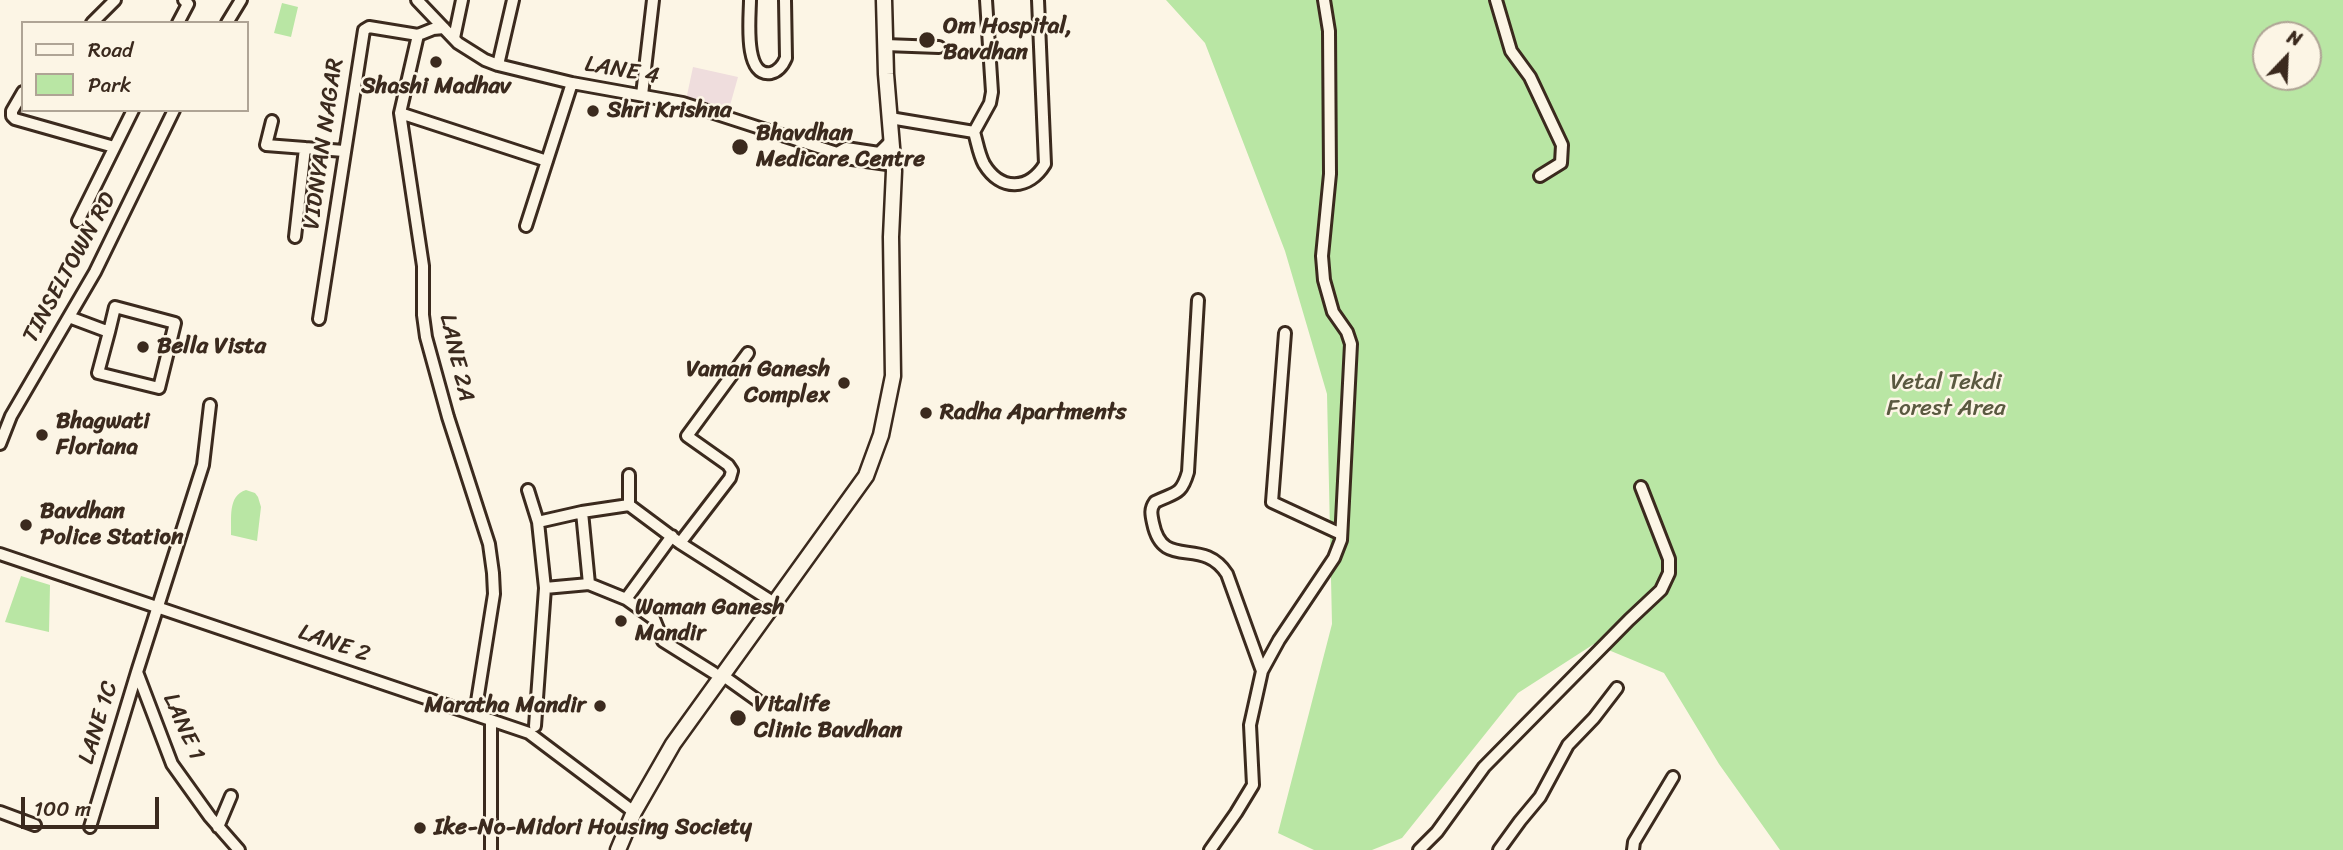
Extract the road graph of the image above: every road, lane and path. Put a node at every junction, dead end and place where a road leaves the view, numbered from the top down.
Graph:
1 (115, 0) edge
2 (184, 0) edge
3 (241, 0) edge
4 (417, 0) edge
5 (462, 0) edge
6 (513, 0) edge
7 (653, 0) edge
8 (750, 0) edge
9 (785, 0) edge
10 (884, 0) edge
11 (986, 0) edge
12 (1038, 0) edge
13 (1324, 0) edge
14 (1496, 0) edge
15 (94, 21) edge
16 (179, 21) edge
17 (228, 21) edge
18 (444, 28) junction
19 (418, 34) junction
20 (454, 38) junction
21 (885, 46) junction
22 (939, 47) dead end
23 (498, 65) junction
24 (572, 83) junction
25 (21, 95) edge
26 (642, 95) junction
27 (132, 112) edge
28 (173, 112) edge
29 (400, 113) junction
30 (890, 118) junction
31 (272, 121) dead end
32 (974, 132) junction
33 (892, 140) junction
34 (114, 146) junction
35 (305, 148) junction
36 (344, 152) junction
37 (837, 153) junction
38 (547, 162) junction
39 (894, 165) junction
40 (1540, 176) dead end
41 (78, 221) dead end
42 (526, 226) dead end
43 (296, 237) dead end
44 (1198, 300) dead end
45 (69, 317) junction
46 (319, 319) dead end
47 (108, 332) junction
48 (1285, 333) dead end
49 (748, 353) dead end
50 (210, 405) dead end
51 (0, 407) edge
52 (11, 416) junction
53 (0, 444) edge
54 (629, 475) dead end
55 (1641, 487) dead end
56 (528, 490) dead end
57 (629, 505) junction
58 (582, 513) junction
59 (538, 522) junction
60 (1341, 534) junction
61 (676, 540) junction
62 (0, 554) edge
63 (792, 578) junction
64 (589, 584) junction
65 (545, 588) junction
66 (626, 599) junction
67 (768, 599) junction
68 (156, 606) junction
69 (1262, 671) junction
70 (137, 672) junction
71 (718, 674) junction
72 (1617, 688) dead end
73 (757, 700) dead end
74 (475, 714) junction
75 (491, 720) junction
76 (535, 726) dead end
77 (1673, 777) dead end
78 (231, 796) dead end
79 (631, 809) junction
80 (0, 812) edge
81 (35, 825) dead end
82 (90, 827) dead end
83 (218, 827) junction
84 (239, 850) edge
85 (491, 850) edge
86 (609, 850) edge
87 (618, 850) edge
88 (1210, 850) edge
89 (1419, 850) edge
90 (1499, 850) edge
91 (1633, 850) edge

1 - 15 street
2 - 16 street
3 - 17 street
4 - 18 street, LANE 4
5 - 20 street
6 - 23 street
7 - 26 street
8 - 9 street
10 - 21 main road
11 - 32 street
12 - 32 street
13 - 60 street
14 - 40 street
18 - 19 street
18 - 20 street, LANE 4
19 - 29 street, LANE 2A
19 - 36 street, VIDNYAN NAGAR
20 - 23 street, LANE 4
21 - 22 street
21 - 30 main road
23 - 24 street, LANE 4
24 - 26 street, LANE 4
24 - 38 street
25 - 34 street
26 - 37 street, LANE 4
27 - 34 street
28 - 45 street, TINSELTOWN RD
29 - 38 street
29 - 74 street, LANE 2A
30 - 32 street
30 - 33 main road
31 - 35 street
33 - 37 street, LANE 4
33 - 39 main road
34 - 41 street
35 - 36 street
35 - 43 street
36 - 46 street, VIDNYAN NAGAR
37 - 39 street, LANE 4
38 - 42 street
39 - 63 main road
44 - 69 street
45 - 47 street
45 - 52 street, TINSELTOWN RD
47 - 47 street
48 - 60 street
49 - 61 street
50 - 68 street, LANE 1
51 - 52 street
52 - 53 street, TINSELTOWN RD
54 - 57 street
55 - 89 street
56 - 59 street
57 - 58 street
57 - 61 street
58 - 59 street
58 - 64 street
59 - 65 street
60 - 69 street
61 - 66 street
61 - 67 street
62 - 68 street, LANE 2
63 - 67 main road
63 - 71 main road
64 - 65 street
64 - 66 street
65 - 76 street
66 - 71 street
67 - 71 main road
68 - 70 street, LANE 1
68 - 74 street, LANE 2
69 - 88 street
70 - 82 street, LANE 1C
70 - 83 street, LANE 1
71 - 73 street
71 - 79 main road
72 - 90 street
74 - 75 street, LANE 2
75 - 79 street, LANE 2
75 - 85 street
77 - 91 street
78 - 83 street
79 - 86 main road
79 - 87 main road
80 - 81 street
83 - 84 street, LANE 1

